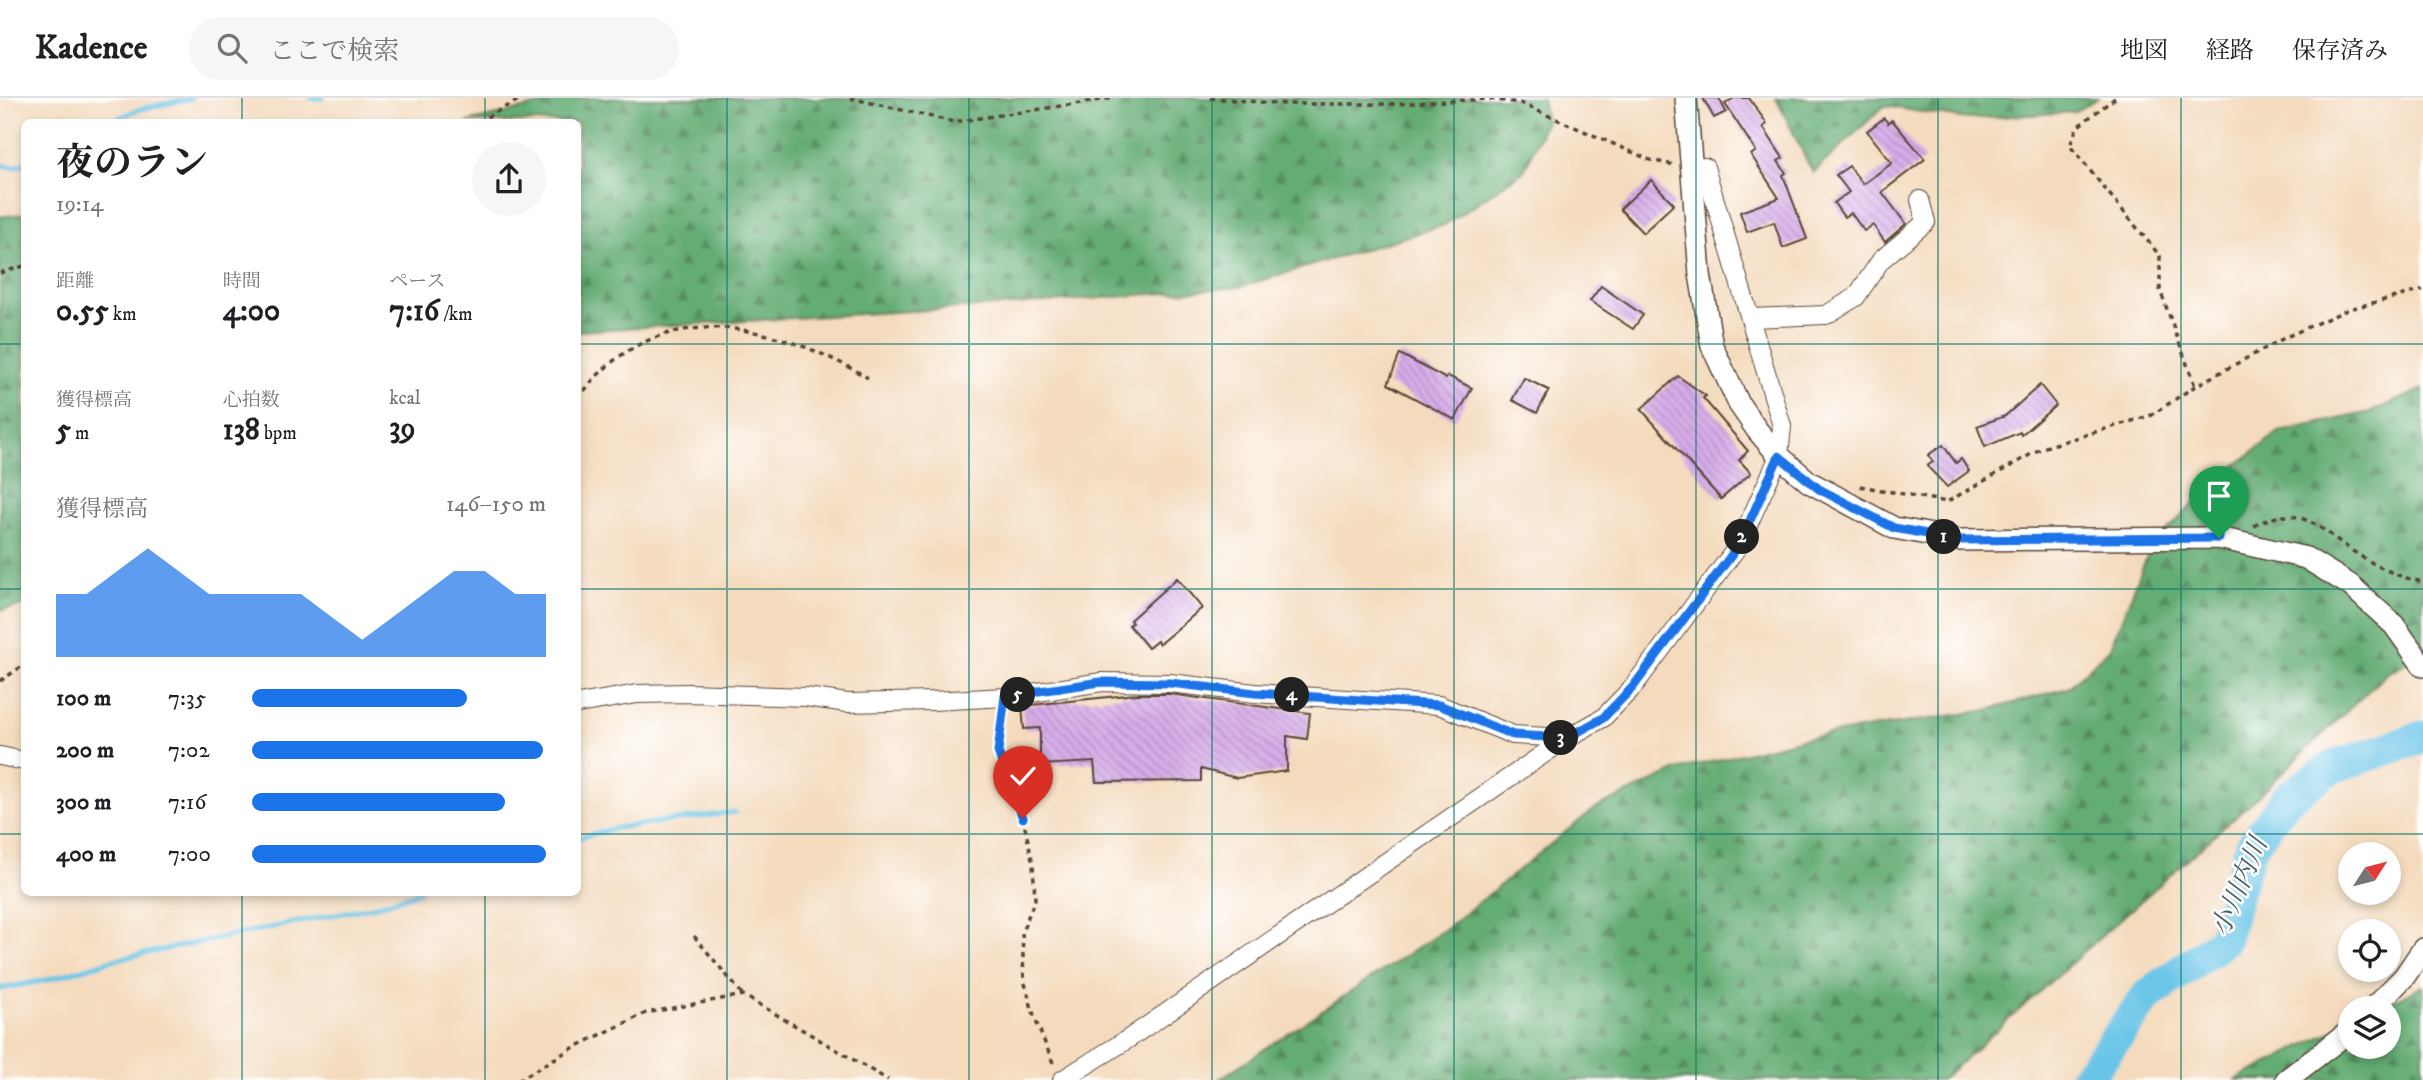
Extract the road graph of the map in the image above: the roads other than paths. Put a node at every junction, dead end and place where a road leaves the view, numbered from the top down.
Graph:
1 (1686, 98) edge
2 (1690, 168) junction
3 (1920, 200) dead end
4 (1752, 318) junction
5 (1779, 456) junction
6 (2423, 666) edge
7 (581, 703) edge
8 (1567, 738) junction
9 (0, 756) edge
10 (21, 760) edge
11 (2423, 949) edge
12 (2385, 996) edge
13 (2338, 1040) edge
14 (1059, 1075) edge
15 (2286, 1080) edge

1 - 2 street
2 - 4 street
2 - 5 street
3 - 4 street
4 - 5 street
5 - 6 street
5 - 8 street
7 - 8 street
8 - 14 street
9 - 10 street
11 - 12 street
13 - 15 street

